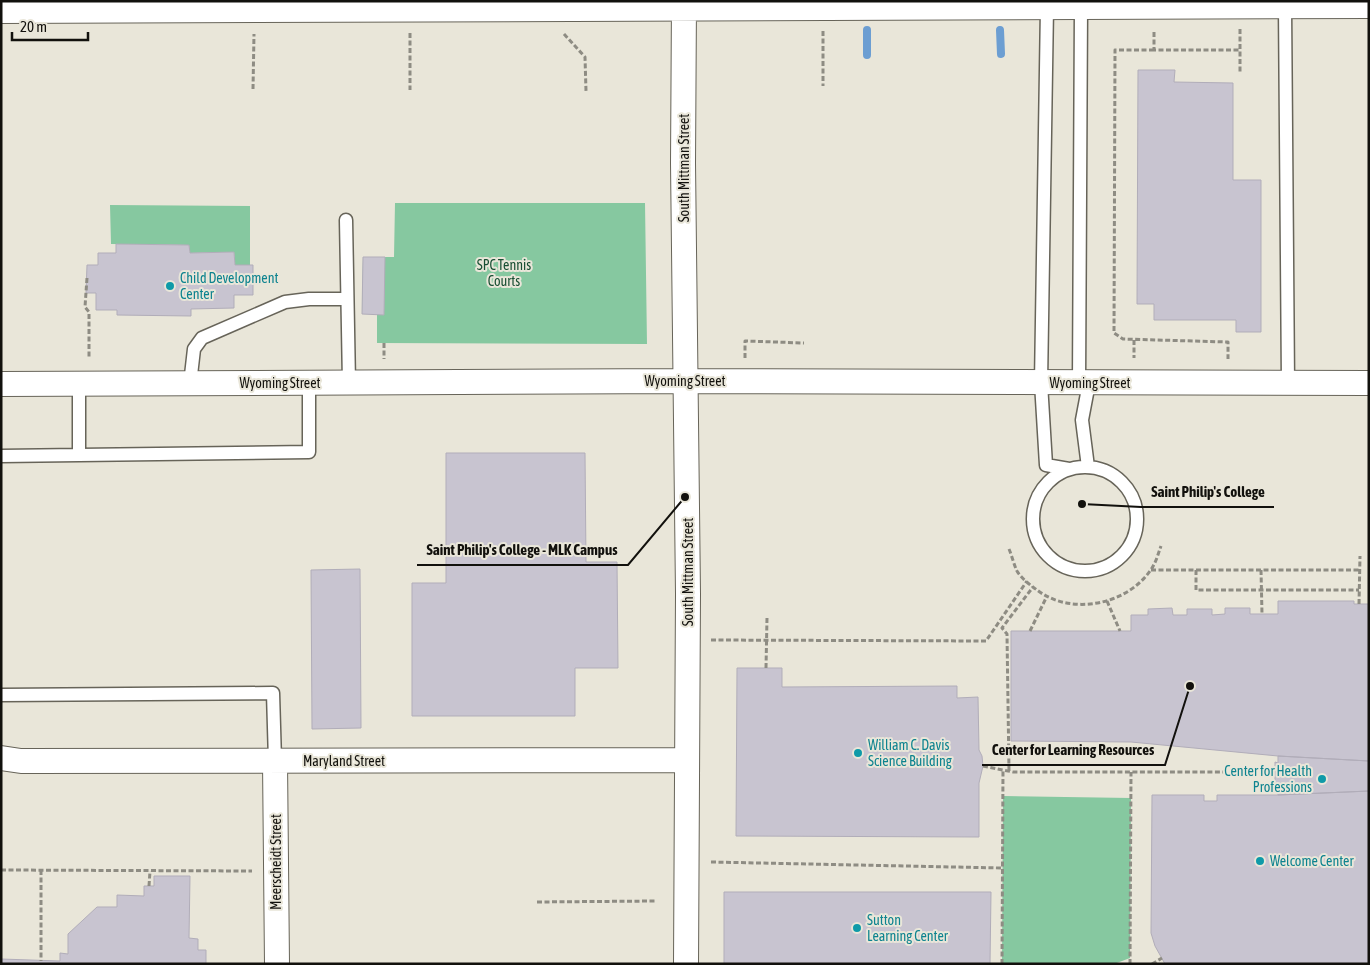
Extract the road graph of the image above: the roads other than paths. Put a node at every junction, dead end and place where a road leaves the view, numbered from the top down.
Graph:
1 (684, 5) edge
2 (1081, 6) junction
3 (1285, 6) junction
4 (1369, 6) edge
5 (1047, 7) junction
6 (1, 11) edge
7 (346, 220) dead end
8 (347, 299) junction
9 (686, 381) junction
10 (309, 383) junction
11 (349, 383) junction
12 (1041, 383) junction
13 (1084, 383) junction
14 (1369, 383) edge
15 (1, 384) edge
16 (80, 384) junction
17 (190, 384) junction
18 (1288, 384) junction
19 (79, 455) junction
20 (1, 456) edge
21 (1088, 467) junction
22 (1069, 469) junction
23 (1, 695) edge
24 (2, 758) edge
25 (687, 760) junction
26 (275, 761) junction
27 (277, 964) edge
28 (686, 964) edge

1 - 5 street
1 - 6 street
1 - 9 street, South Mittman Street
2 - 3 street
2 - 5 street
2 - 13 lane
3 - 4 street
3 - 18 lane
5 - 12 lane
7 - 8 lane
8 - 11 lane
8 - 17 lane
9 - 11 street, Wyoming Street
9 - 12 street, Wyoming Street
9 - 25 street, South Mittman Street
10 - 11 street, Wyoming Street
10 - 17 street, Wyoming Street
10 - 19 lane
12 - 13 street, Wyoming Street
12 - 22 lane
13 - 18 street, Wyoming Street
13 - 21 lane
14 - 18 street, Wyoming Street
15 - 16 street, Wyoming Street
16 - 17 street, Wyoming Street
16 - 19 lane
19 - 20 lane
21 - 22 lane
21 - 22 lane
23 - 26 lane
24 - 26 street, Maryland Street
25 - 26 street, Maryland Street
25 - 28 street, South Mittman Street
26 - 27 street, Meerscheidt Street

